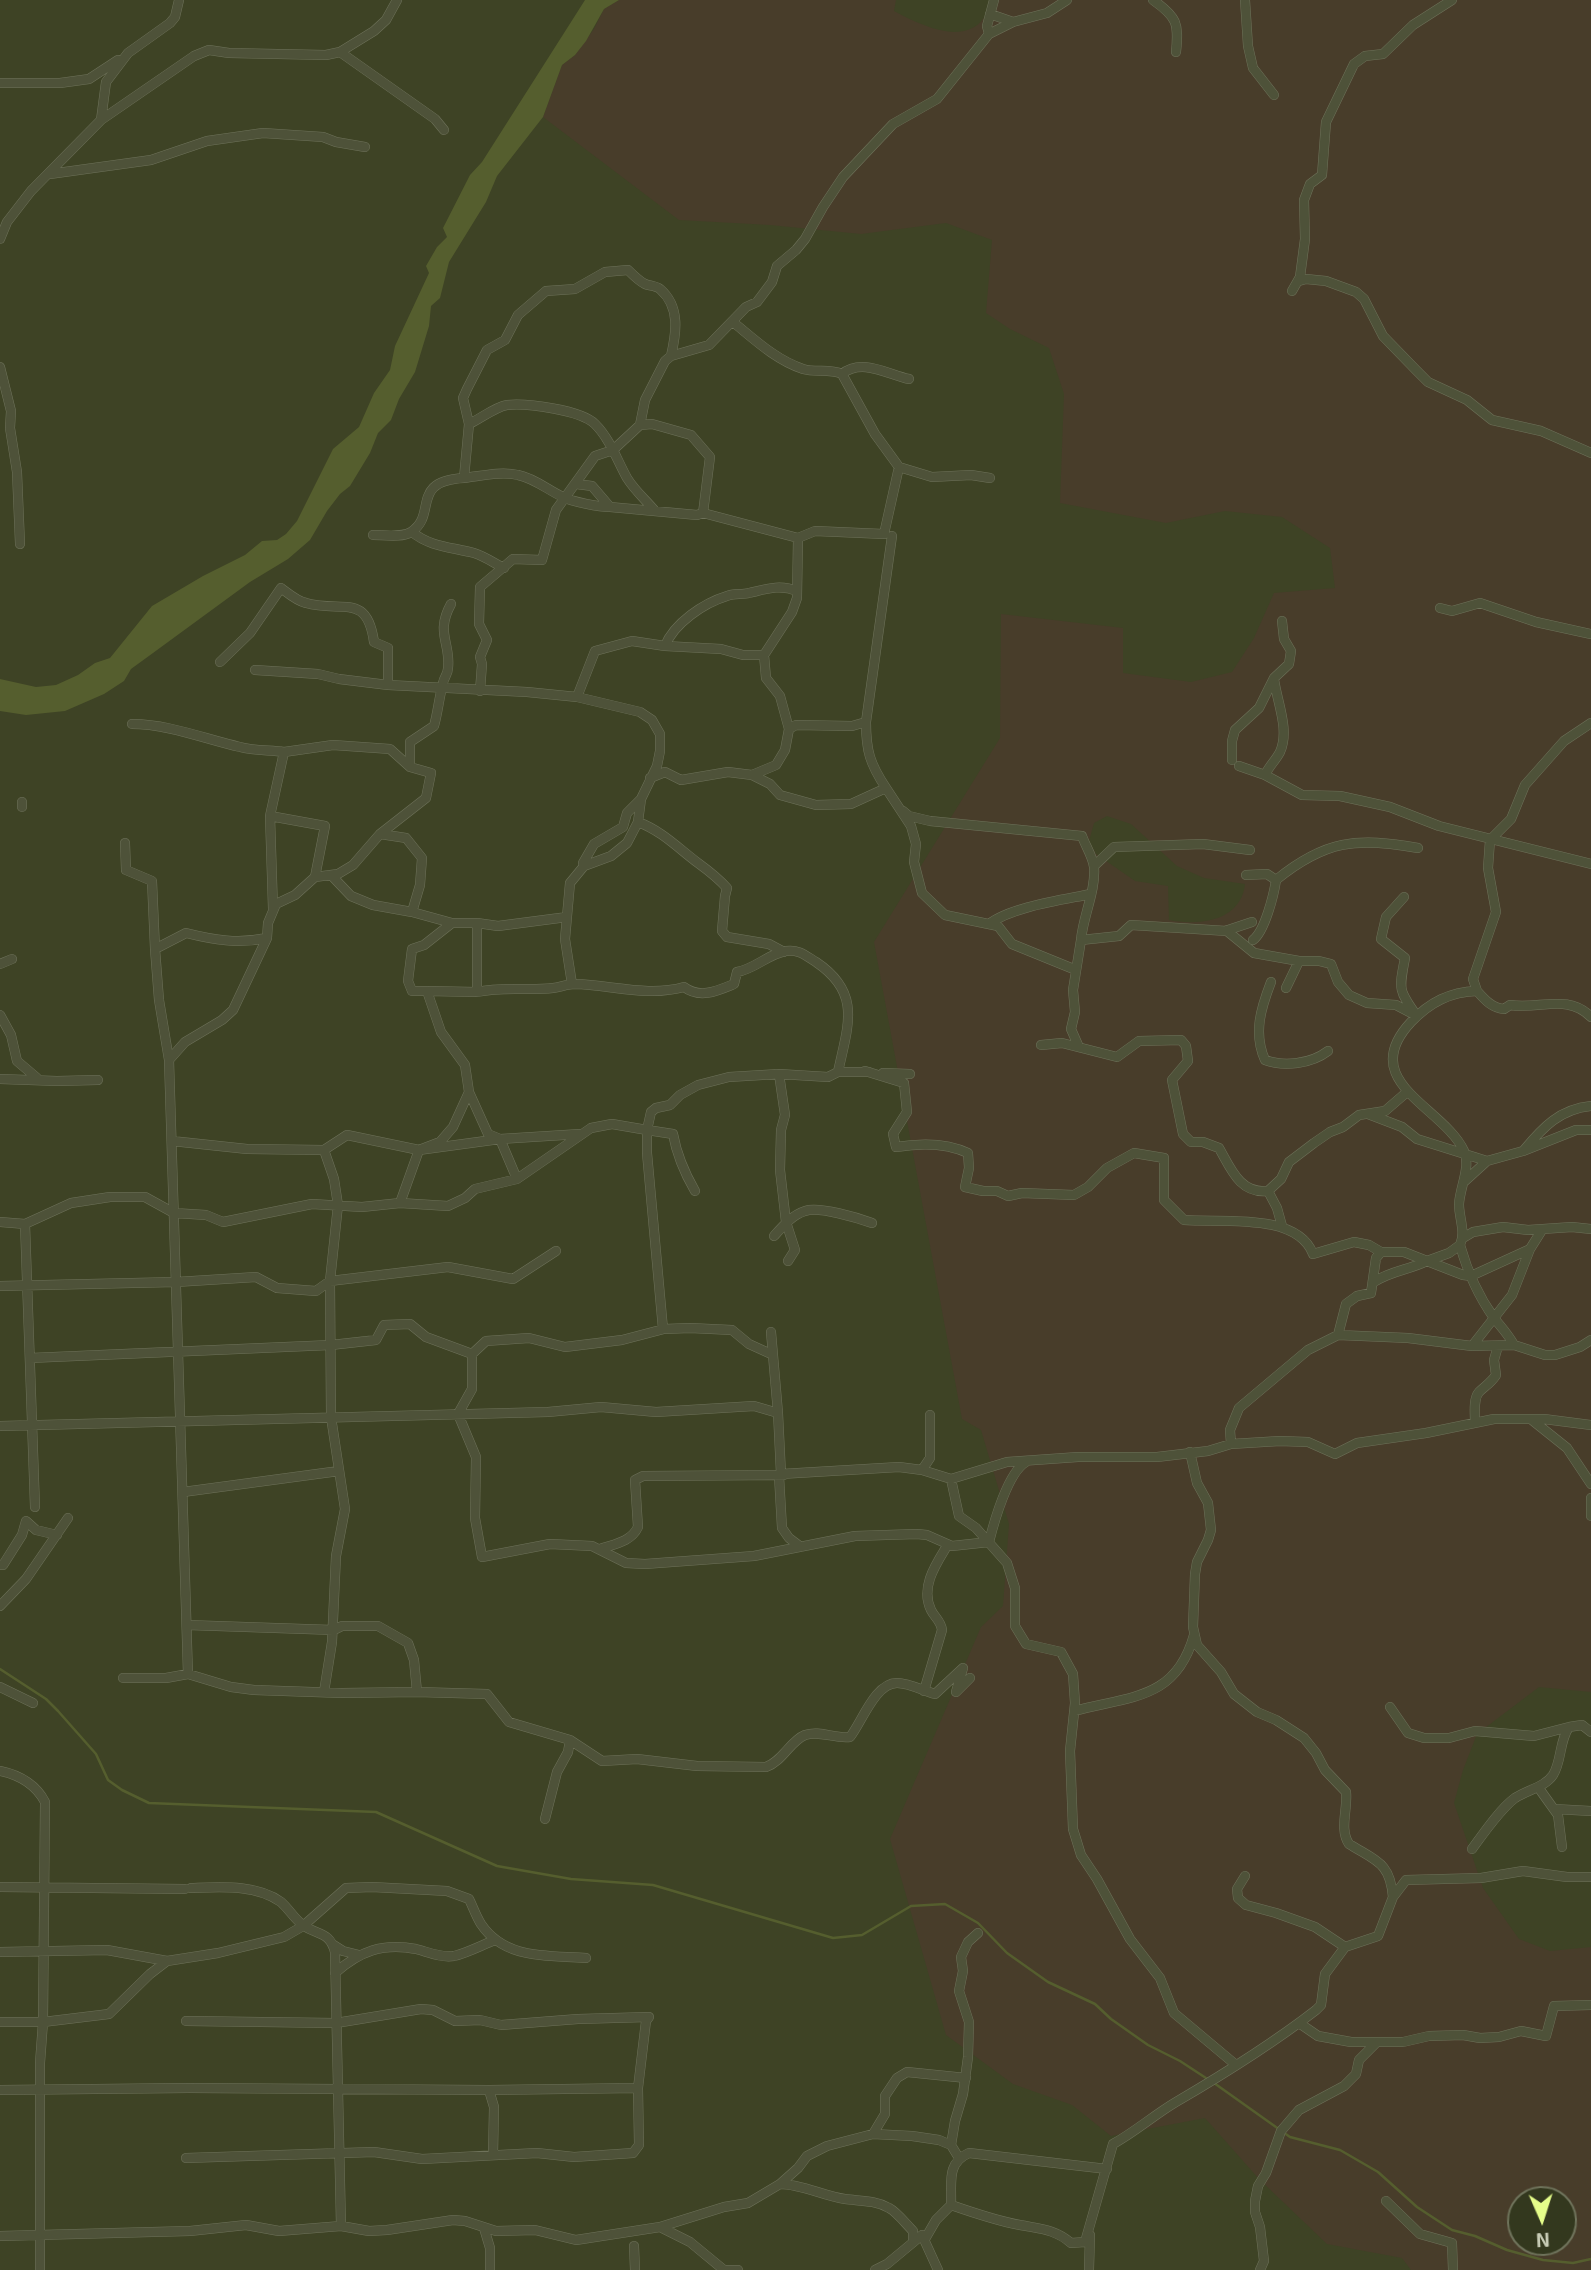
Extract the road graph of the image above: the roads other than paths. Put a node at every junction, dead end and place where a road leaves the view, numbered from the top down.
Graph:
1 (179, 0) edge
2 (397, 0) edge
3 (994, 0) edge
4 (1067, 0) edge
5 (1153, 0) edge
6 (1245, 0) edge
7 (1452, 0) edge
8 (990, 14) junction
9 (1013, 22) junction
10 (989, 34) junction
11 (340, 52) junction
12 (1176, 52) dead end
13 (128, 53) junction
14 (0, 83) edge
15 (1274, 95) dead end
16 (101, 120) junction
17 (444, 130) dead end
18 (365, 147) dead end
19 (50, 174) junction
20 (0, 239) edge
21 (1299, 281) junction
22 (1292, 290) dead end
23 (733, 321) junction
24 (671, 356) junction
25 (0, 368) edge
26 (842, 374) junction
27 (909, 379) dead end
28 (469, 424) junction
29 (640, 425) junction
30 (613, 450) junction
31 (1591, 453) edge
32 (899, 467) junction
33 (464, 478) junction
34 (990, 478) dead end
35 (576, 484) junction
36 (565, 498) junction
37 (610, 507) junction
38 (655, 511) junction
39 (703, 513) junction
40 (412, 532) junction
41 (373, 535) dead end
42 (892, 536) dead end
43 (798, 538) junction
44 (20, 544) dead end
45 (504, 568) junction
46 (797, 591) junction
47 (450, 604) dead end
48 (1440, 608) dead end
49 (1282, 621) dead end
50 (1591, 635) edge
51 (664, 646) junction
52 (764, 655) junction
53 (220, 662) dead end
54 (255, 670) dead end
55 (1274, 678) junction
56 (388, 685) junction
57 (442, 688) junction
58 (480, 691) junction
59 (577, 697) junction
60 (866, 722) junction
61 (1591, 723) edge
62 (132, 724) dead end
63 (789, 729) junction
64 (284, 752) junction
65 (411, 766) junction
66 (752, 775) junction
67 (1265, 775) junction
68 (650, 778) junction
69 (886, 788) junction
70 (641, 799) junction
71 (894, 802) junction
72 (270, 816) junction
73 (638, 822) junction
74 (380, 834) junction
75 (1490, 840) junction
76 (125, 843) dead end
77 (1418, 848) dead end
78 (1250, 850) dead end
79 (1591, 864) edge
80 (584, 866) junction
81 (1094, 866) junction
82 (331, 875) junction
83 (1246, 875) dead end
84 (315, 877) junction
85 (1276, 880) junction
86 (1091, 894) junction
87 (1404, 897) dead end
88 (273, 912) junction
89 (412, 912) junction
90 (567, 918) junction
91 (1252, 922) dead end
92 (452, 923) junction
93 (477, 923) junction
94 (989, 924) junction
95 (1225, 931) junction
96 (267, 938) junction
97 (1081, 940) junction
98 (1253, 940) dead end
99 (155, 949) junction
100 (784, 952) junction
101 (12, 959) dead end
102 (1299, 961) junction
103 (0, 964) edge
104 (1076, 970) junction
105 (1271, 982) dead end
106 (572, 984) junction
107 (1286, 988) dead end
108 (427, 991) junction
109 (477, 992) junction
110 (1477, 992) junction
111 (0, 1016) edge
112 (1416, 1016) junction
113 (1591, 1017) edge
114 (1041, 1045) dead end
115 (1078, 1045) dead end
116 (1328, 1051) dead end
117 (169, 1060) junction
118 (865, 1071) junction
119 (838, 1072) junction
120 (779, 1074) junction
121 (909, 1074) dead end
122 (0, 1079) edge
123 (38, 1079) junction
124 (97, 1080) dead end
125 (469, 1092) junction
126 (1407, 1092) junction
127 (1591, 1106) edge
128 (1368, 1114) junction
129 (647, 1130) junction
130 (1591, 1130) edge
131 (582, 1133) junction
132 (499, 1139) junction
133 (172, 1141) junction
134 (324, 1150) junction
135 (419, 1150) junction
136 (1523, 1151) junction
137 (1465, 1153) junction
138 (1487, 1161) junction
139 (517, 1179) junction
140 (1465, 1181) junction
141 (695, 1191) dead end
142 (1268, 1191) junction
143 (400, 1203) junction
144 (338, 1205) junction
145 (174, 1213) junction
146 (0, 1222) edge
147 (786, 1222) junction
148 (873, 1223) dead end
149 (25, 1224) junction
150 (1282, 1226) junction
151 (1591, 1229) edge
152 (1542, 1230) junction
153 (774, 1236) dead end
154 (1462, 1242) junction
155 (1530, 1249) junction
156 (555, 1251) dead end
157 (1381, 1252) junction
158 (788, 1261) dead end
159 (1427, 1261) junction
160 (1471, 1276) junction
161 (330, 1281) junction
162 (176, 1282) junction
163 (1374, 1282) junction
164 (0, 1286) edge
165 (27, 1286) junction
166 (1494, 1318) junction
167 (663, 1329) junction
168 (771, 1332) dead end
169 (1338, 1335) junction
170 (1591, 1340) edge
171 (331, 1345) junction
172 (1514, 1345) junction
173 (1472, 1346) junction
174 (1498, 1346) junction
175 (178, 1352) junction
176 (472, 1354) junction
177 (771, 1354) junction
178 (30, 1359) junction
179 (778, 1413) junction
180 (458, 1414) junction
181 (930, 1415) dead end
182 (331, 1417) junction
183 (1531, 1419) junction
184 (180, 1421) junction
185 (1475, 1422) junction
186 (32, 1425) junction
187 (1591, 1425) edge
188 (0, 1426) edge
189 (1230, 1444) junction
190 (1190, 1452) junction
191 (1028, 1461) junction
192 (899, 1467) junction
193 (922, 1470) junction
194 (339, 1471) junction
195 (779, 1476) junction
196 (951, 1479) junction
197 (1591, 1484) edge
198 (183, 1492) junction
199 (1591, 1498) edge
200 (35, 1507) dead end
201 (1591, 1516) edge
202 (68, 1518) dead end
203 (57, 1535) junction
204 (989, 1542) junction
205 (947, 1546) junction
206 (801, 1547) junction
207 (600, 1549) junction
208 (0, 1565) edge
209 (0, 1606) edge
210 (187, 1625) junction
211 (334, 1630) junction
212 (1195, 1633) junction
213 (188, 1674) junction
214 (122, 1678) dead end
215 (970, 1678) dead end
216 (0, 1687) edge
217 (925, 1691) junction
218 (324, 1692) junction
219 (417, 1692) junction
220 (33, 1703) dead end
221 (1390, 1707) dead end
222 (1074, 1711) junction
223 (1569, 1727) junction
224 (1591, 1732) edge
225 (570, 1740) junction
226 (0, 1771) edge
227 (1538, 1787) junction
228 (1554, 1810) junction
229 (1591, 1811) edge
230 (545, 1819) dead end
231 (1562, 1847) dead end
232 (1472, 1849) dead end
233 (1245, 1876) dead end
234 (1591, 1877) edge
235 (0, 1886) edge
236 (43, 1886) junction
237 (1393, 1897) junction
238 (303, 1926) junction
239 (978, 1933) dead end
240 (495, 1940) junction
241 (332, 1944) junction
242 (1345, 1947) junction
243 (43, 1951) junction
244 (0, 1952) edge
245 (359, 1955) junction
246 (586, 1958) dead end
247 (167, 1961) junction
248 (335, 1973) junction
249 (1591, 2005) edge
250 (186, 2021) dead end
251 (0, 2022) edge
252 (43, 2022) junction
253 (336, 2023) junction
254 (1299, 2023) junction
255 (1376, 2043) junction
256 (1236, 2065) junction
257 (966, 2078) junction
258 (638, 2088) junction
259 (338, 2089) junction
260 (0, 2090) edge
261 (40, 2090) junction
262 (489, 2090) junction
263 (873, 2134) junction
264 (951, 2145) junction
265 (339, 2154) junction
266 (493, 2155) junction
267 (187, 2158) dead end
268 (959, 2158) junction
269 (1107, 2169) junction
270 (780, 2184) junction
271 (1386, 2201) dead end
272 (951, 2205) junction
273 (341, 2226) junction
274 (660, 2227) junction
275 (484, 2228) junction
276 (1090, 2233) junction
277 (40, 2235) junction
278 (0, 2236) edge
279 (925, 2239) junction
280 (913, 2242) junction
281 (634, 2246) dead end
282 (40, 2270) edge
283 (490, 2270) edge
284 (635, 2270) edge
285 (738, 2270) edge
286 (875, 2270) edge
287 (938, 2270) edge
288 (1089, 2270) edge
289 (1260, 2270) edge
290 (1453, 2270) edge

1 - 13 street
2 - 11 street
3 - 8 street
4 - 9 street
5 - 12 street
6 - 15 street
7 - 21 street
8 - 9 street
8 - 10 street
9 - 10 street
10 - 23 street
11 - 16 street
11 - 17 street
13 - 14 street
13 - 16 street
16 - 19 street
18 - 19 street
19 - 20 street
21 - 22 street
21 - 31 street
23 - 24 street
23 - 26 street
24 - 28 street
24 - 29 street
25 - 44 street
26 - 27 street
26 - 32 street
28 - 30 street
28 - 33 street
29 - 30 street
29 - 39 street
30 - 35 street
30 - 38 street
32 - 34 street
32 - 43 street
33 - 36 street
33 - 40 street
35 - 36 street
35 - 37 street
36 - 37 street
36 - 45 street
37 - 38 street
38 - 39 street
39 - 43 street
40 - 41 street
40 - 45 street
42 - 60 street
43 - 46 street
45 - 58 street
46 - 51 street
46 - 52 street
47 - 57 street
48 - 50 street
49 - 55 street
51 - 52 street
51 - 59 street
52 - 63 street
53 - 56 street
54 - 56 street
55 - 67 street
55 - 67 street
56 - 57 street
57 - 58 street
57 - 65 street
58 - 59 street
59 - 68 street
60 - 63 street
60 - 69 street
61 - 75 street
62 - 64 street
63 - 66 street
64 - 65 street
64 - 72 street
65 - 74 street
66 - 68 street
66 - 69 street
67 - 75 street
68 - 70 street
69 - 71 street
70 - 73 street
70 - 80 street
71 - 81 street
71 - 94 street
72 - 84 street
72 - 88 street
73 - 80 street
73 - 100 street
74 - 82 street
74 - 89 street
75 - 79 street
75 - 110 street
76 - 99 street
77 - 85 street
78 - 81 street
80 - 90 street
81 - 86 street
82 - 84 street
82 - 89 street
83 - 85 street
84 - 88 street
85 - 98 street
86 - 94 street
86 - 97 street
87 - 112 street
88 - 96 street
89 - 92 street
90 - 93 street
90 - 106 street
91 - 95 street
92 - 93 street
92 - 108 street
93 - 109 street
94 - 104 street
95 - 97 street
95 - 102 street
96 - 99 street
96 - 117 street
97 - 104 street
99 - 117 street
100 - 106 street
100 - 119 street
101 - 103 street
102 - 107 street
102 - 112 street
104 - 115 street
105 - 116 street
106 - 109 street
108 - 109 street
108 - 125 street
110 - 112 street
110 - 113 street
111 - 123 street
112 - 126 street
114 - 142 street
117 - 133 street
118 - 119 street
118 - 121 street
118 - 150 street
119 - 120 street
120 - 129 street
120 - 147 street
122 - 123 street
123 - 124 street
125 - 132 street
125 - 135 street
126 - 128 street
126 - 137 street
127 - 136 street
128 - 137 street
128 - 142 street
129 - 131 street
129 - 141 street
129 - 167 street
130 - 136 street
131 - 132 street
131 - 139 street
132 - 135 street
132 - 139 street
133 - 134 street
133 - 145 street
134 - 135 street
134 - 144 street
135 - 143 street
136 - 138 street
137 - 138 street
137 - 140 street
138 - 140 street
139 - 143 street
140 - 154 street
142 - 150 street
143 - 144 street
144 - 145 street
144 - 161 street
145 - 149 street
145 - 162 street
146 - 149 street
147 - 148 street
147 - 153 street
147 - 158 street
149 - 165 street
150 - 157 street
151 - 152 street
152 - 154 street
152 - 155 street
154 - 159 street
154 - 160 street
155 - 160 street
155 - 166 street
156 - 161 street
157 - 159 street
157 - 163 street
159 - 160 street
159 - 163 street
160 - 166 street
161 - 162 street
161 - 171 street
162 - 165 street
162 - 175 street
163 - 169 street
164 - 165 street
165 - 178 street
166 - 172 street
166 - 173 street
167 - 176 street
167 - 177 street
168 - 177 street
169 - 173 street
169 - 189 street
170 - 172 street
171 - 175 street
171 - 176 street
171 - 182 street
172 - 174 street
173 - 174 street
174 - 185 street
175 - 178 street
175 - 184 street
176 - 180 street
177 - 179 street
178 - 186 street
179 - 180 street
179 - 192 street
180 - 182 street
180 - 207 street
181 - 193 street
182 - 184 street
182 - 194 street
183 - 185 street
183 - 187 street
183 - 197 street
184 - 186 street
184 - 198 street
185 - 189 street
186 - 188 street
186 - 200 street
189 - 190 street
190 - 191 street
190 - 212 street
191 - 196 street
191 - 204 street
192 - 193 street
192 - 195 street
193 - 196 street
194 - 198 street
194 - 211 street
195 - 206 street
195 - 207 street
196 - 204 street
198 - 210 street
199 - 201 street
202 - 203 street
203 - 208 street
203 - 209 street
204 - 205 street
204 - 222 street
205 - 206 street
205 - 217 street
206 - 207 street
210 - 211 street
210 - 213 street
211 - 218 street
211 - 219 street
212 - 222 street
212 - 237 street
213 - 214 street
213 - 218 street
215 - 217 street
216 - 220 street
217 - 225 street
218 - 219 street
219 - 225 street
221 - 223 street
222 - 256 street
223 - 224 street
223 - 227 street
225 - 230 street
226 - 236 street
227 - 228 street
227 - 232 street
228 - 229 street
228 - 231 street
233 - 242 street
234 - 237 street
235 - 236 street
236 - 238 street
236 - 243 street
237 - 242 street
238 - 240 street
238 - 241 street
238 - 247 street
239 - 257 street
240 - 245 street
240 - 246 street
241 - 245 street
241 - 248 street
242 - 254 street
243 - 244 street
243 - 247 street
243 - 252 street
245 - 248 street
247 - 252 street
248 - 253 street
249 - 255 street
250 - 253 street
251 - 252 street
252 - 261 street
253 - 258 street
253 - 259 street
254 - 255 street
254 - 256 street
255 - 289 street
256 - 269 street
257 - 263 street
257 - 264 street
258 - 262 street
258 - 266 street
259 - 261 street
259 - 262 street
259 - 265 street
260 - 261 street
261 - 277 street
262 - 266 street
263 - 264 street
263 - 270 street
264 - 268 street
265 - 266 street
265 - 267 street
265 - 273 street
268 - 269 street
268 - 272 street
269 - 276 street
270 - 274 street
270 - 280 street
271 - 290 street
272 - 276 street
272 - 279 street
273 - 275 street
273 - 277 street
274 - 275 street
274 - 285 street
275 - 283 street
276 - 288 street
277 - 278 street
277 - 282 street
279 - 280 street
279 - 287 street
280 - 286 street
281 - 284 street

